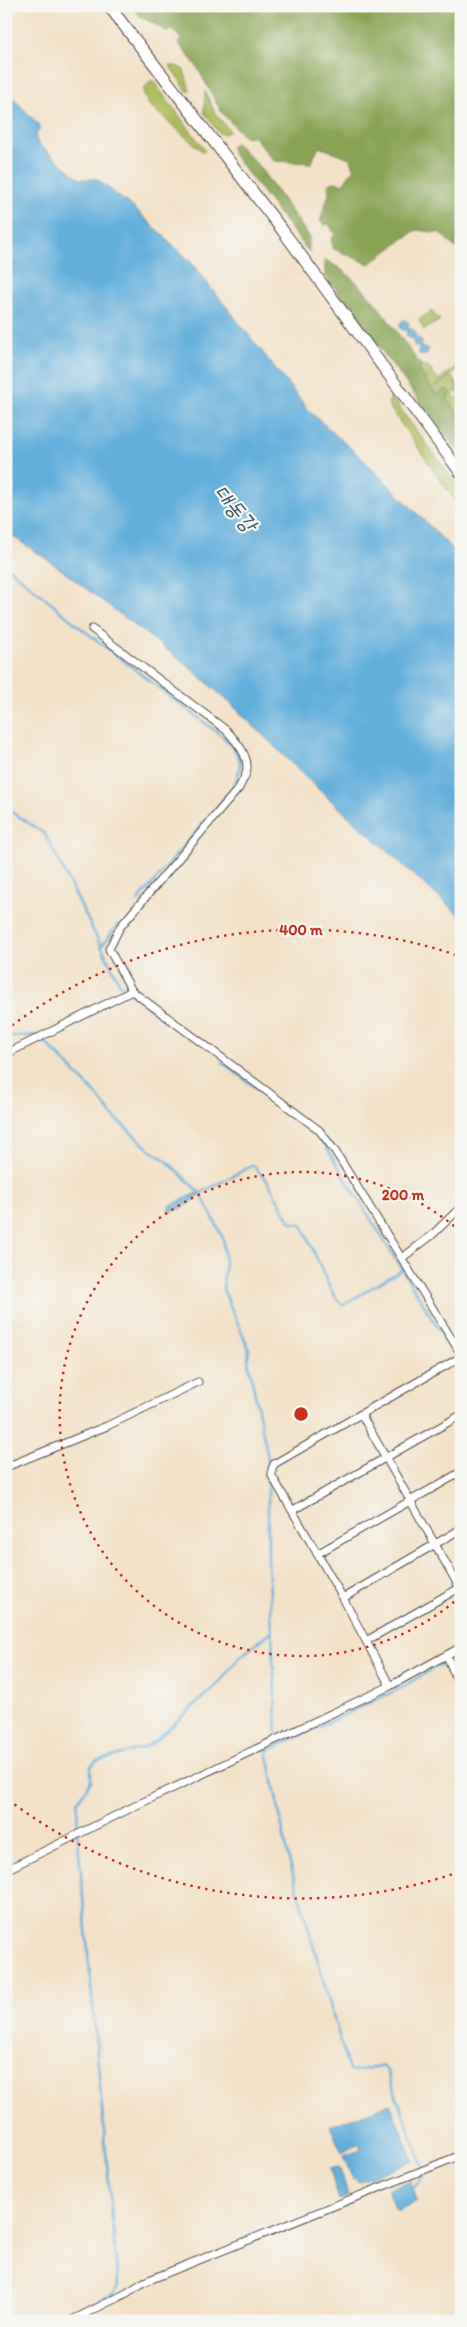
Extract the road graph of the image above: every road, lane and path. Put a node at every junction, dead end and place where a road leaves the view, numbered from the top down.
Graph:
1 (109, 6) edge
2 (461, 473) edge
3 (92, 629) dead end
4 (132, 991) junction
5 (6, 1054) edge
6 (461, 1207) edge
7 (402, 1258) junction
8 (461, 1355) edge
9 (198, 1382) dead end
10 (361, 1414) junction
11 (461, 1415) edge
12 (386, 1458) junction
13 (6, 1468) edge
14 (461, 1472) edge
15 (411, 1501) junction
16 (293, 1510) junction
17 (461, 1529) edge
18 (435, 1544) junction
19 (317, 1554) junction
20 (460, 1588) edge
21 (343, 1598) junction
22 (366, 1641) junction
23 (461, 1647) edge
24 (447, 1656) junction
25 (390, 1686) junction
26 (461, 1690) edge
27 (6, 1870) edge
28 (461, 2155) edge
29 (70, 2321) edge

1 - 2 highway
3 - 4 street
4 - 5 street
4 - 7 street
6 - 7 street
7 - 8 street
8 - 10 street
9 - 13 street
10 - 12 street
10 - 16 street
11 - 12 street
12 - 15 street
12 - 16 street
14 - 15 street
15 - 18 street
15 - 19 street
16 - 19 street
17 - 18 street
18 - 20 street
18 - 21 street
19 - 21 street
20 - 22 street
21 - 22 street
22 - 25 street
23 - 24 street
24 - 25 street
24 - 26 street
25 - 27 street
28 - 29 street

